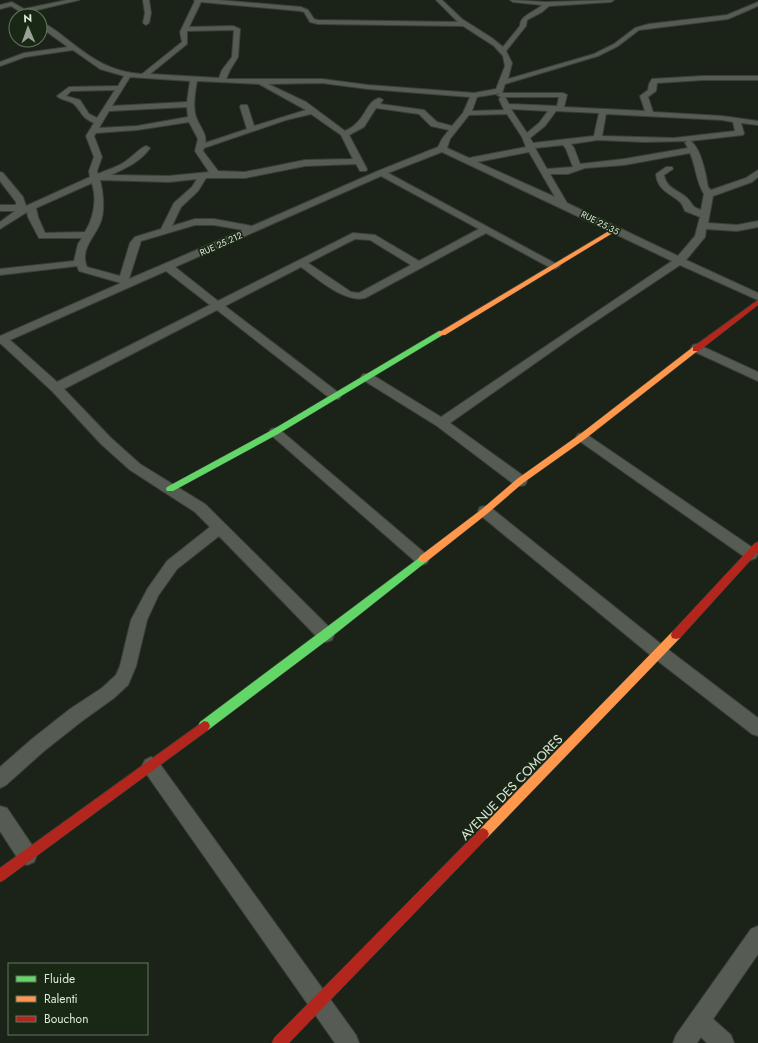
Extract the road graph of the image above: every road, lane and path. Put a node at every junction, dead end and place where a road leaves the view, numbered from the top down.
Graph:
1 (76, 0) edge
2 (146, 0) edge
3 (199, 0) edge
4 (439, 0) edge
5 (513, 0) edge
6 (611, 0) edge
7 (554, 1) edge
8 (0, 2) edge
9 (12, 4) junction
10 (546, 4) junction
11 (758, 4) edge
12 (0, 7) edge
13 (19, 8) edge
14 (38, 8) edge
15 (146, 23) dead end
16 (464, 24) junction
17 (48, 29) edge
18 (185, 29) junction
19 (75, 48) junction
20 (502, 51) junction
21 (0, 64) edge
22 (128, 75) junction
23 (145, 75) junction
24 (758, 78) edge
25 (194, 80) junction
26 (222, 81) junction
27 (261, 83) junction
28 (120, 88) junction
29 (402, 90) junction
30 (500, 90) junction
31 (474, 96) junction
32 (191, 104) junction
33 (373, 105) junction
34 (244, 107) dead end
35 (557, 108) junction
36 (106, 109) junction
37 (508, 109) junction
38 (312, 111) junction
39 (603, 111) junction
40 (466, 113) junction
41 (650, 114) junction
42 (192, 119) junction
43 (736, 120) junction
44 (98, 122) junction
45 (758, 123) edge
46 (455, 129) junction
47 (251, 130) junction
48 (93, 131) junction
49 (344, 134) junction
50 (526, 137) junction
51 (598, 138) junction
52 (687, 139) junction
53 (565, 142) junction
54 (199, 147) junction
55 (530, 147) junction
56 (146, 148) dead end
57 (442, 149) junction
58 (692, 150) junction
59 (469, 161) junction
60 (359, 162) junction
61 (577, 167) junction
62 (669, 169) dead end
63 (544, 172) junction
64 (381, 173) junction
65 (758, 173) edge
66 (216, 174) junction
67 (0, 175) edge
68 (202, 175) junction
69 (98, 178) junction
70 (368, 179) junction
71 (753, 181) edge
72 (709, 194) junction
73 (564, 205) junction
74 (0, 208) edge
75 (24, 208) junction
76 (704, 215) junction
77 (758, 224) edge
78 (0, 226) edge
79 (702, 226) junction
80 (486, 229) junction
81 (165, 230) junction
82 (253, 230) junction
83 (614, 230) junction
84 (88, 235) junction
85 (679, 261) junction
86 (79, 263) junction
87 (302, 263) junction
88 (418, 265) junction
89 (555, 266) junction
90 (168, 267) junction
91 (0, 272) edge
92 (126, 282) junction
93 (758, 297) edge
94 (758, 302) edge
95 (218, 305) junction
96 (1, 339) edge
97 (697, 348) junction
98 (367, 377) junction
99 (758, 377) edge
100 (56, 388) junction
101 (336, 396) junction
102 (441, 423) junction
103 (275, 432) junction
104 (582, 437) junction
105 (520, 481) junction
106 (170, 489) junction
107 (484, 511) junction
108 (219, 528) junction
109 (755, 550) edge
110 (422, 559) junction
111 (326, 634) junction
112 (660, 652) junction
113 (758, 728) edge
114 (151, 766) junction
115 (0, 779) edge
116 (0, 815) edge
117 (27, 855) junction
118 (0, 876) edge
119 (758, 936) edge
120 (318, 1002) junction
121 (700, 1021) junction
122 (279, 1043) edge
123 (348, 1043) edge
124 (684, 1043) edge
125 (723, 1043) edge

1 - 14 street
2 - 15 street
3 - 16 street
3 - 18 street
4 - 16 street
5 - 10 street
6 - 7 street
7 - 10 street
8 - 9 street
9 - 12 street
9 - 13 street
10 - 20 street
11 - 30 street
16 - 20 street
17 - 19 street
18 - 23 street
18 - 26 street
19 - 21 street
19 - 22 street
20 - 30 street
22 - 23 street
22 - 28 street
23 - 25 street
24 - 41 street
25 - 26 street
25 - 32 street
26 - 27 street
27 - 29 street
27 - 38 street
28 - 36 street
28 - 44 street
29 - 31 street
29 - 33 street
30 - 31 street
30 - 35 street
30 - 37 street
31 - 40 street
32 - 36 street
32 - 42 street
33 - 46 street
33 - 49 street
34 - 47 street
35 - 37 street
35 - 39 street
35 - 50 street
36 - 44 street
37 - 40 street
37 - 50 street
38 - 47 street
38 - 49 street
39 - 41 street
39 - 51 street
40 - 46 street
41 - 43 street
42 - 48 street
42 - 54 street
43 - 45 street
43 - 52 street
44 - 48 street
46 - 57 street
47 - 54 street
48 - 69 street
49 - 60 street
50 - 55 street
51 - 52 street
51 - 53 street
52 - 58 street
53 - 55 street
53 - 61 street
54 - 66 street
55 - 59 street
55 - 63 street
56 - 69 street
57 - 59 street, RUE 25.35
57 - 64 street, RUE 25.212
58 - 61 street
58 - 72 street
59 - 73 street, RUE 25.35
60 - 66 street
60 - 70 street
61 - 63 street
62 - 76 street
63 - 73 street
64 - 70 street, RUE 25.212
64 - 80 street
65 - 71 street
66 - 68 street
67 - 75 street
68 - 69 street
68 - 81 street
69 - 75 street
69 - 84 street
70 - 82 street, RUE 25.212
71 - 72 street
72 - 76 street
73 - 83 street, RUE 25.35
74 - 75 street
75 - 78 street
75 - 84 street
76 - 79 street
77 - 79 street
79 - 85 street
80 - 88 street
80 - 89 street
81 - 82 street
81 - 92 street
82 - 90 street, RUE 25.212
83 - 85 street, RUE 25.35
83 - 89 street
84 - 86 street
85 - 93 street, RUE 25.35
85 - 102 street
86 - 91 street
86 - 92 street
87 - 88 street
87 - 88 street
87 - 95 street
89 - 98 street
90 - 92 street, RUE 25.212
90 - 95 street
92 - 96 street, RUE 25.212
94 - 97 street
95 - 100 street
95 - 101 street
96 - 100 street
97 - 99 street
97 - 104 street
98 - 101 street
98 - 102 street
100 - 106 street
101 - 103 street
102 - 105 street
103 - 106 street
103 - 110 street
104 - 105 street
104 - 109 street
105 - 107 street
106 - 108 street
107 - 110 street
107 - 112 street
108 - 111 street
108 - 115 street
109 - 112 street, AVENUE DES COMORES
110 - 111 street
111 - 114 street
112 - 113 street
112 - 120 street, AVENUE DES COMORES
114 - 117 street
114 - 120 street
116 - 117 street
117 - 118 street
119 - 121 street
120 - 122 street, AVENUE DES COMORES
120 - 123 street
121 - 124 street
121 - 125 street

